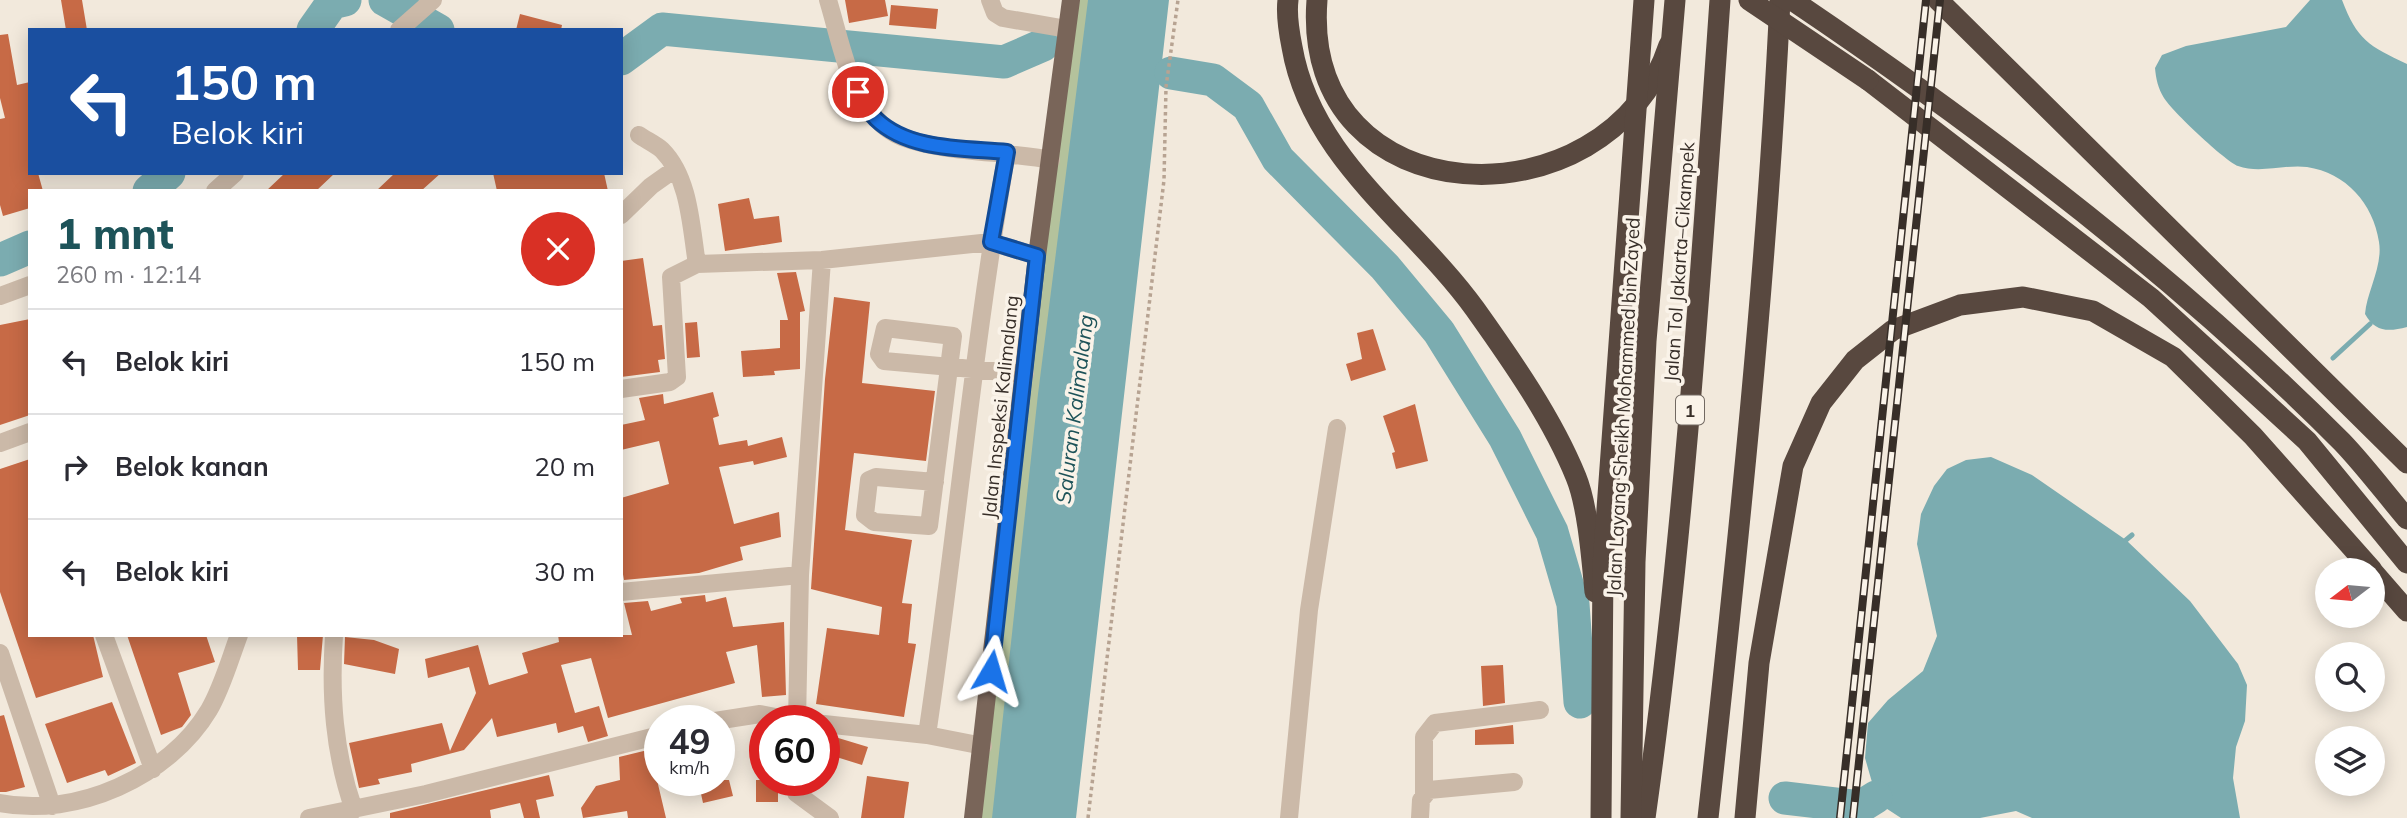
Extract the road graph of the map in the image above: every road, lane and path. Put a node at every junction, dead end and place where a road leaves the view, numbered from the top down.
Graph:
1 (828, 0) edge
2 (990, 0) edge
3 (1071, 0) edge
4 (1178, 0) edge
5 (1288, 0) edge
6 (1317, 0) edge
7 (1644, 0) edge
8 (1677, 0) edge
9 (1720, 0) edge
10 (1749, 0) edge
11 (1780, 0) edge
12 (1791, 0) edge
13 (1938, 0) edge
14 (429, 3) edge
15 (401, 28) edge
16 (1067, 29) junction
17 (639, 135) dead end
18 (1007, 152) junction
19 (1051, 160) junction
20 (675, 169) junction
21 (233, 175) edge
22 (217, 189) edge
23 (623, 213) edge
24 (991, 242) junction
25 (1037, 256) junction
26 (822, 260) junction
27 (697, 264) junction
28 (28, 286) edge
29 (0, 296) edge
30 (974, 368) junction
31 (1025, 374) junction
32 (623, 389) edge
33 (1336, 428) dead end
34 (28, 434) edge
35 (0, 443) edge
36 (2407, 463) edge
37 (935, 482) junction
38 (2407, 519) edge
39 (929, 526) junction
40 (957, 529) junction
41 (2361, 558) edge
42 (2407, 563) edge
43 (800, 575) junction
44 (2385, 586) edge
45 (623, 592) edge
46 (2407, 611) edge
47 (105, 637) edge
48 (226, 637) edge
49 (238, 637) edge
50 (334, 637) edge
51 (0, 653) edge
52 (232, 654) junction
53 (797, 705) edge
54 (1540, 710) dead end
55 (840, 726) edge
56 (927, 735) junction
57 (644, 739) edge
58 (983, 746) junction
59 (153, 769) junction
60 (1514, 782) dead end
61 (1423, 794) junction
62 (800, 796) edge
63 (0, 803) edge
64 (52, 806) junction
65 (354, 810) junction
66 (24, 813) edge
67 (309, 818) edge
68 (830, 818) edge
69 (973, 818) edge
70 (1088, 818) edge
71 (1289, 818) edge
72 (1420, 818) edge
73 (1593, 818) edge
74 (1601, 818) edge
75 (1631, 818) edge
76 (1645, 818) edge
77 (1708, 818) edge
78 (1745, 818) edge

1 - 18 street
2 - 16 street
3 - 16 main road, Jalan Inspeksi Kalimalang
4 - 70 path
5 - 73 highway
6 - 8 highway
7 - 74 highway, Jalan Layang Sheikh Mohammed bin Zayed, bridge
8 - 75 highway, Jalan Layang Sheikh Mohammed bin Zayed, bridge
9 - 76 highway, Jalan Tol Jakarta–Cikampek / 1
10 - 42 highway, bridge
11 - 77 highway
12 - 38 highway
13 - 36 highway
14 - 15 street
16 - 19 main road, Jalan Inspeksi Kalimalang
17 - 20 street
18 - 19 street
18 - 24 street
19 - 25 main road, Jalan Inspeksi Kalimalang
20 - 23 street
20 - 27 street
21 - 22 street
24 - 25 street
24 - 26 street
24 - 30 street
25 - 31 main road, Jalan Inspeksi Kalimalang
26 - 27 street
26 - 43 street
27 - 32 street
28 - 29 street
30 - 31 street
30 - 37 street
30 - 40 street
31 - 58 main road, Jalan Inspeksi Kalimalang
33 - 71 street
34 - 35 street
37 - 39 street
37 - 39 street
39 - 40 street
40 - 56 street
41 - 78 highway
43 - 45 street
43 - 53 street
44 - 46 highway
47 - 59 street
48 - 52 street
49 - 52 street
50 - 65 street
51 - 64 street
52 - 59 street
54 - 61 street
55 - 56 street
56 - 58 street
57 - 65 street
58 - 69 main road, Jalan Inspeksi Kalimalang
59 - 64 street
60 - 61 street
61 - 72 street
62 - 68 street
63 - 66 street
64 - 66 street
65 - 67 street

